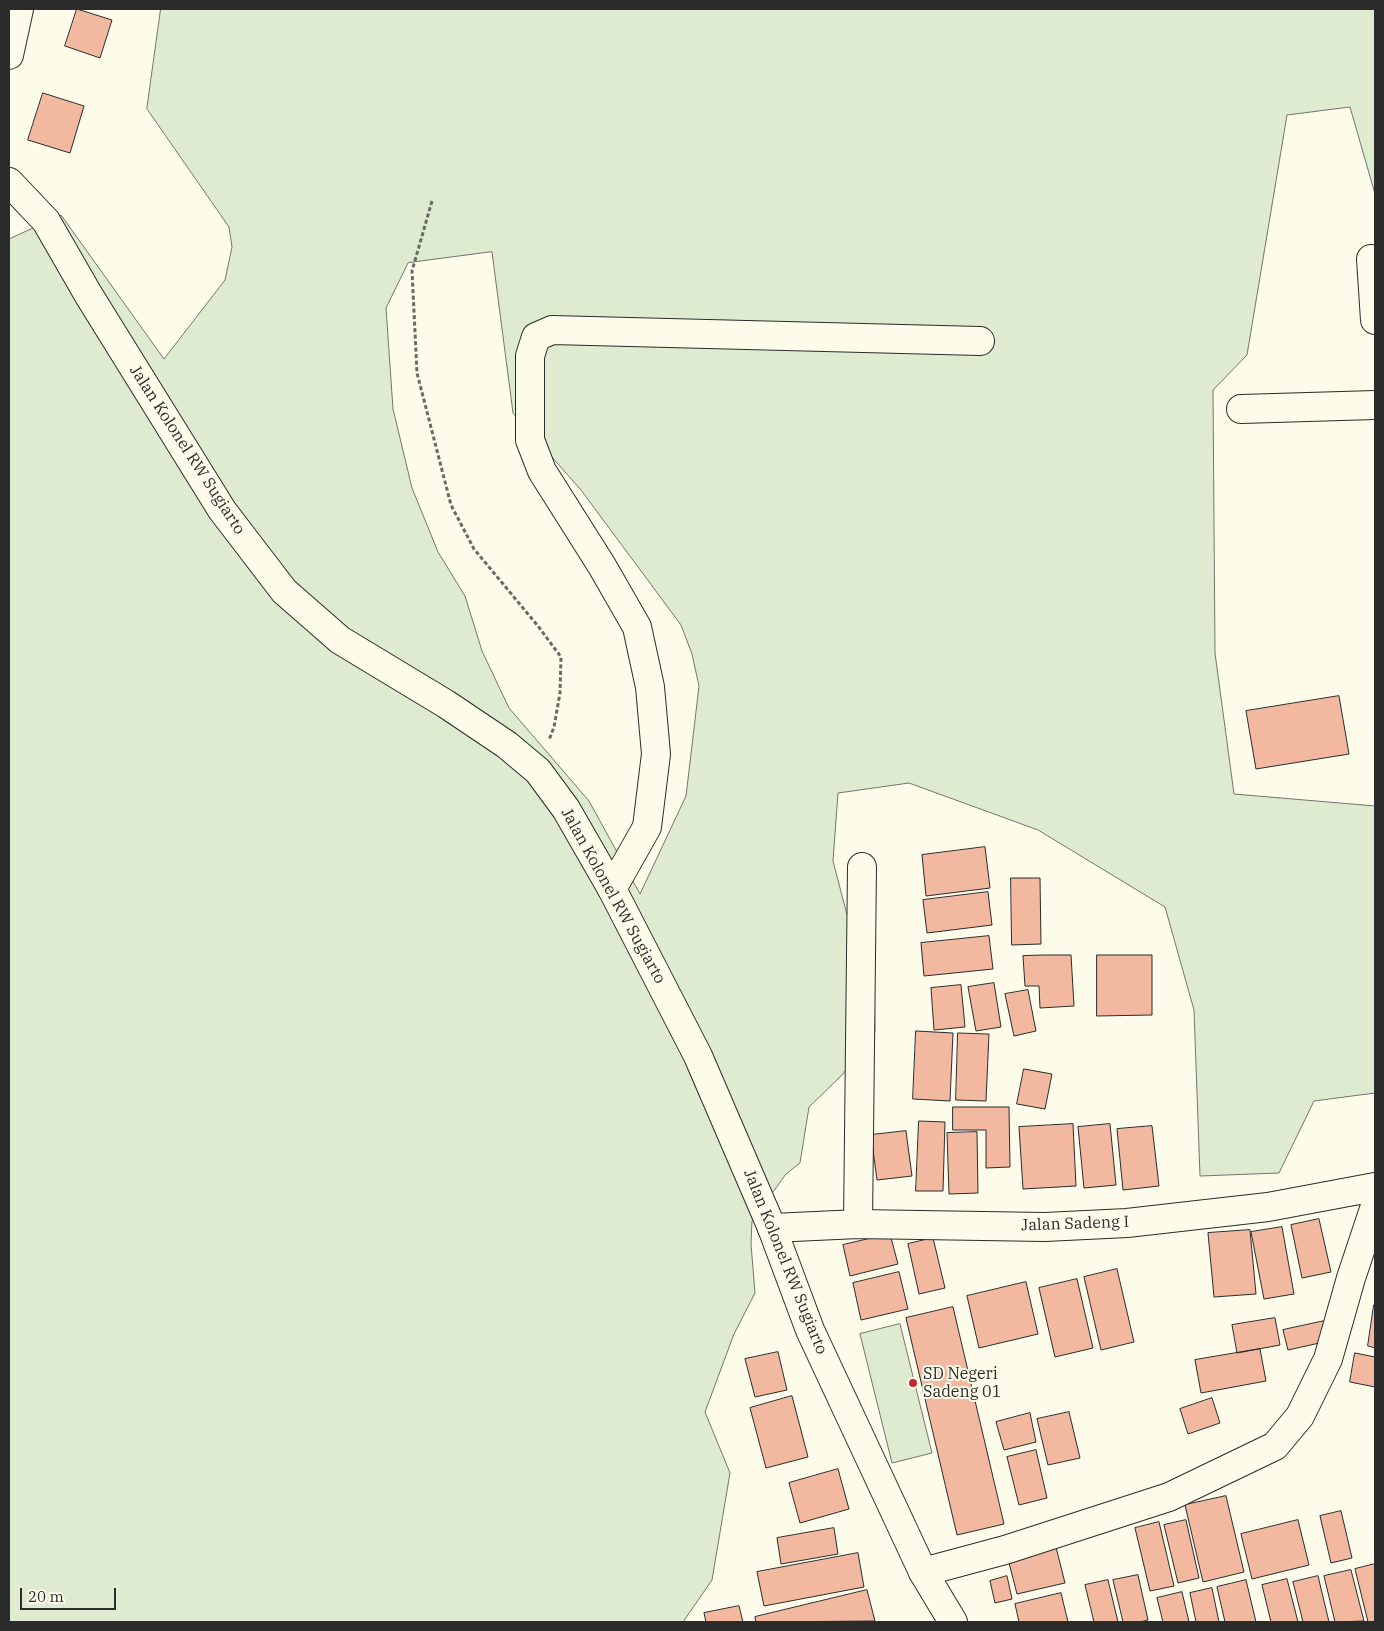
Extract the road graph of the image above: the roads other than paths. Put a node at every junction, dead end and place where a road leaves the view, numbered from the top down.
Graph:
1 (19, 9) edge
2 (9, 55) edge
3 (9, 182) edge
4 (1371, 258) dead end
5 (1375, 320) edge
6 (980, 341) dead end
7 (1375, 405) edge
8 (1241, 409) dead end
9 (862, 867) dead end
10 (612, 889) junction
11 (1375, 1187) edge
12 (1375, 1206) edge
13 (858, 1224) junction
14 (772, 1228) junction
15 (923, 1572) junction
16 (953, 1622) edge

1 - 2 street
3 - 10 street, Jalan Kolonel RW Sugiarto
4 - 5 street
6 - 10 street
7 - 8 street
9 - 13 street
10 - 14 street, Jalan Kolonel RW Sugiarto
11 - 13 street, Jalan Sadeng I
12 - 15 street
13 - 14 street, Jalan Sadeng I
14 - 15 street, Jalan Kolonel RW Sugiarto
15 - 16 street, Jalan Kolonel RW Sugiarto

